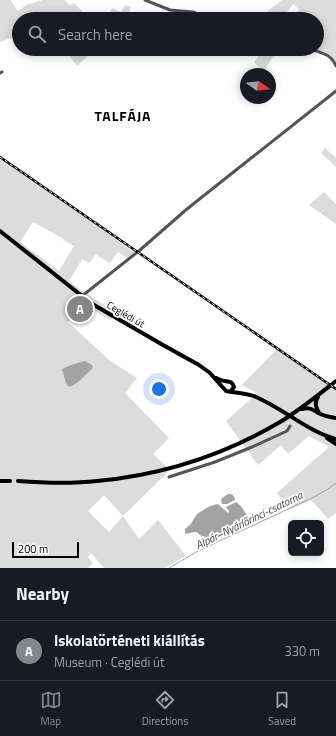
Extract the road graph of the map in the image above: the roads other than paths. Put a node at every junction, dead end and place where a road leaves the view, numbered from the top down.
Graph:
1 (145, 0) edge
2 (193, 12) edge
3 (324, 54) edge
4 (336, 66) edge
5 (336, 91) edge
6 (0, 231) edge
7 (82, 296) junction
8 (211, 374) junction
9 (336, 381) edge
10 (227, 382) junction
11 (224, 388) junction
12 (233, 389) junction
13 (321, 393) junction
14 (309, 402) junction
15 (295, 412) junction
16 (319, 413) junction
17 (336, 418) edge
18 (290, 426) dead end
19 (323, 435) junction
20 (336, 438) edge
21 (336, 444) edge
22 (169, 477) dead end
23 (0, 481) edge
24 (10, 481) tunnel mouth
25 (18, 481) tunnel mouth

1 - 2 street
3 - 4 street
5 - 7 street
6 - 7 main road, Ceglédi út
7 - 8 main road, Ceglédi út
8 - 10 main road, Ceglédi út
8 - 11 main road, Ceglédi út
9 - 13 main road
10 - 11 main road
10 - 12 main road
11 - 12 main road
12 - 19 main road
13 - 14 main road
13 - 16 main road
14 - 15 main road
14 - 16 main road
15 - 16 main road
15 - 25 main road
16 - 17 main road
18 - 22 street
19 - 20 main road
19 - 21 main road
23 - 24 main road

